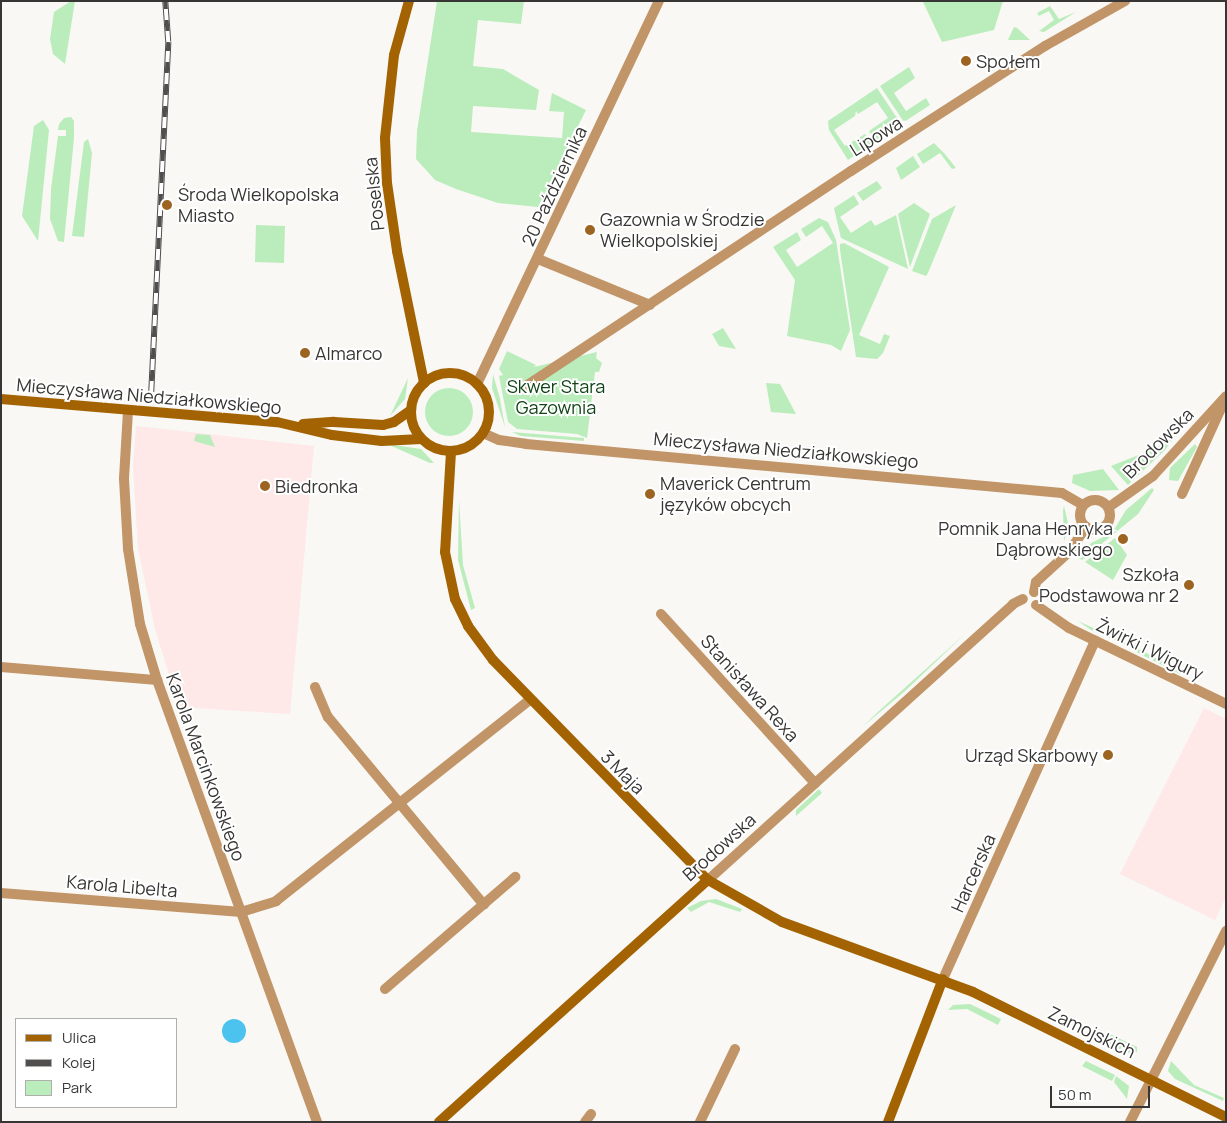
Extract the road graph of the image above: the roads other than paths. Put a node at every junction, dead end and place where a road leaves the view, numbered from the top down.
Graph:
1 (409, 1) edge
2 (660, 1) edge
3 (1125, 1) edge
4 (538, 259) junction
5 (650, 306) junction
6 (424, 383) junction
7 (477, 384) junction
8 (520, 390) dead end
9 (1226, 397) edge
10 (1, 400) edge
11 (411, 410) junction
12 (128, 411) junction
13 (294, 424) junction
14 (483, 433) junction
15 (421, 439) junction
16 (450, 452) junction
17 (1182, 494) dead end
18 (1083, 505) junction
19 (1109, 507) junction
20 (1086, 527) junction
21 (1034, 592) junction
22 (1023, 599) junction
23 (1036, 605) junction
24 (661, 614) dead end
25 (1095, 640) junction
26 (1, 667) edge
27 (157, 680) junction
28 (315, 687) dead end
29 (530, 700) junction
30 (1226, 704) edge
31 (815, 783) junction
32 (398, 803) junction
33 (515, 878) dead end
34 (708, 880) junction
35 (1, 893) edge
36 (484, 905) junction
37 (241, 912) junction
38 (1226, 931) edge
39 (943, 980) junction
40 (385, 988) dead end
41 (735, 1049) dead end
42 (1149, 1079) junction
43 (1226, 1117) edge
44 (317, 1122) edge
45 (439, 1122) edge
46 (700, 1122) edge
47 (888, 1122) edge
48 (1130, 1122) edge

1 - 6 street, Poselska
2 - 4 street, 20 Października
3 - 5 street, Lipowa
4 - 5 street
4 - 7 street, 20 Października
5 - 8 street, Lipowa
6 - 7 street
6 - 11 street
7 - 14 street
9 - 17 street
9 - 19 street, Brodowska
10 - 12 street, Mieczysława Niedziałkowskiego
11 - 13 street, Mieczysława Niedziałkowskiego
11 - 15 street
12 - 13 street, Mieczysława Niedziałkowskiego
12 - 27 street, Karola Marcinkowskiego
13 - 15 street, Mieczysława Niedziałkowskiego
14 - 16 street
14 - 18 street, Mieczysława Niedziałkowskiego
15 - 16 street
16 - 29 street, 3 Maja
18 - 19 street
18 - 20 street
19 - 20 street
20 - 21 street
21 - 22 street
21 - 23 street
22 - 23 street
22 - 31 street, Brodowska
23 - 25 street, Żwirki i Wigury
24 - 31 street, Stanisława Rexa
25 - 30 street, Żwirki i Wigury
25 - 39 street, Harcerska
26 - 27 street
27 - 37 street, Karola Marcinkowskiego
28 - 32 street
29 - 32 street
29 - 34 street, 3 Maja
31 - 34 street, Brodowska
32 - 36 street
32 - 37 street
33 - 36 street
34 - 39 street, 3 Maja
34 - 45 street, Brodowska
35 - 37 street, Karola Libelta
36 - 40 street
37 - 44 street, Karola Marcinkowskiego
38 - 42 street
39 - 42 street, Zamojskich
39 - 47 street, Harcerska
41 - 46 street
42 - 43 street, Zamojskich
42 - 48 street

